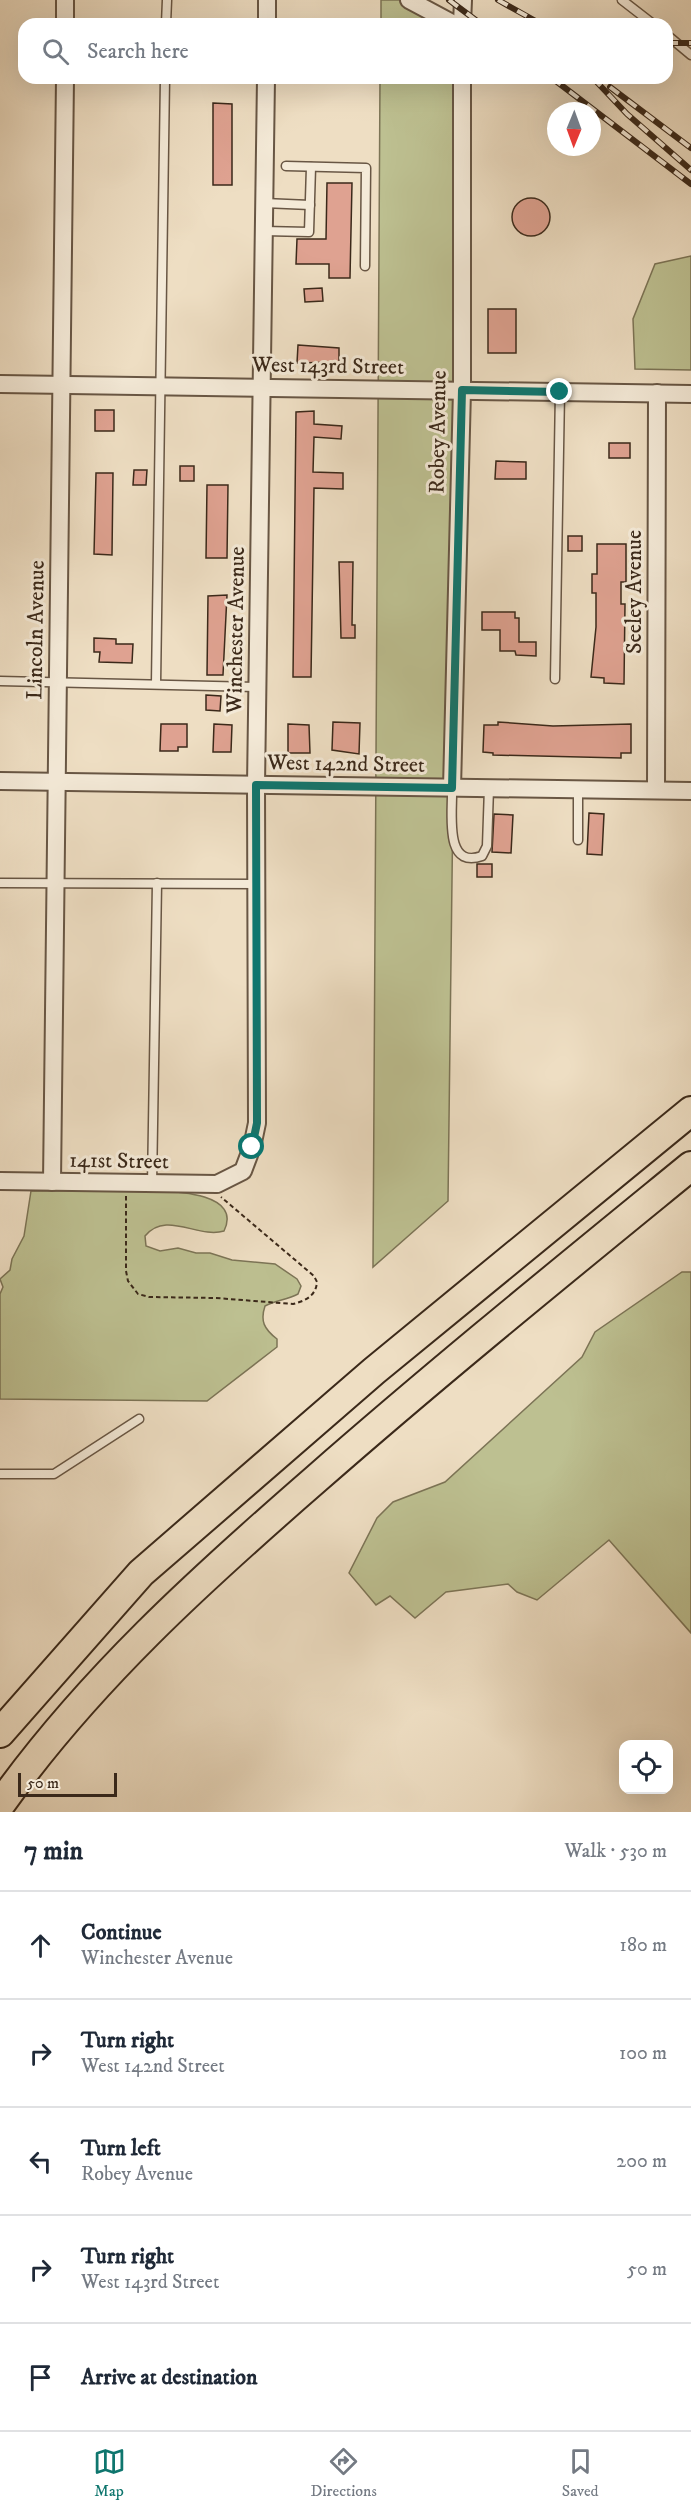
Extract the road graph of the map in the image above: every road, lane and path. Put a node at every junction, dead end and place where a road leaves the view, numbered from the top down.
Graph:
1 (65, 0) edge
2 (167, 0) edge
3 (267, 0) edge
4 (409, 0) edge
5 (463, 0) edge
6 (622, 0) edge
7 (65, 18) edge
8 (166, 18) edge
9 (267, 18) edge
10 (443, 18) edge
11 (462, 18) edge
12 (645, 18) edge
13 (673, 40) edge
14 (691, 55) edge
15 (65, 84) edge
16 (165, 84) edge
17 (266, 84) edge
18 (462, 84) edge
19 (286, 166) dead end
20 (311, 167) junction
21 (264, 203) junction
22 (310, 205) junction
23 (264, 231) junction
24 (364, 266) dead end
25 (0, 384) edge
26 (62, 385) junction
27 (160, 386) junction
28 (261, 388) junction
29 (462, 390) junction
30 (560, 392) junction
31 (657, 393) junction
32 (691, 394) edge
33 (555, 679) dead end
34 (0, 681) edge
35 (58, 682) junction
36 (156, 684) junction
37 (258, 687) junction
38 (0, 781) edge
39 (57, 782) junction
40 (256, 785) junction
41 (452, 788) junction
42 (489, 788) junction
43 (578, 789) junction
44 (656, 790) junction
45 (691, 791) edge
46 (578, 840) dead end
47 (0, 883) edge
48 (55, 883) junction
49 (157, 883) junction
50 (256, 884) junction
51 (691, 1111) edge
52 (691, 1166) edge
53 (235, 1178) joint
54 (0, 1181) edge
55 (52, 1182) junction
56 (126, 1184) junction
57 (152, 1185) junction
58 (207, 1185) junction
59 (139, 1419) dead end
60 (0, 1474) edge
61 (0, 1733) edge
62 (0, 1805) edge

1 - 7 street
2 - 8 lane
3 - 9 street
4 - 10 street
5 - 11 street
6 - 12 lane
13 - 14 lane
15 - 26 street, Lincoln Avenue
16 - 27 lane
17 - 21 street, Winchester Avenue
18 - 29 street, Robey Avenue
19 - 20 lane
20 - 22 lane
20 - 24 lane
21 - 22 lane
21 - 23 street, Winchester Avenue
22 - 23 lane
23 - 28 street, Winchester Avenue
25 - 26 street, West 143rd Street
26 - 27 street, West 143rd Street
26 - 35 street, Lincoln Avenue
27 - 28 street, West 143rd Street
27 - 36 lane
28 - 29 street, West 143rd Street
28 - 37 street, Winchester Avenue
29 - 30 street, West 143rd Street
29 - 41 street, Robey Avenue
30 - 31 street, West 143rd Street
30 - 33 lane
31 - 32 street, West 143rd Street
31 - 44 street, Seeley Avenue
34 - 35 lane
35 - 36 lane
35 - 39 street, Lincoln Avenue
36 - 37 lane
37 - 40 street, Winchester Avenue
38 - 39 street, West 142nd Street
39 - 40 street, West 142nd Street
39 - 48 street, Lincoln Avenue
40 - 41 street, West 142nd Street
40 - 50 street, Winchester Avenue
41 - 42 street, West 142nd Street
41 - 42 lane
42 - 43 street, West 142nd Street
43 - 44 street, West 142nd Street
43 - 46 lane
44 - 45 street, West 142nd Street
47 - 48 lane
48 - 49 lane
48 - 55 street, Lincoln Avenue
49 - 50 lane
49 - 57 lane
50 - 53 street, Winchester Avenue
51 - 61 highway
52 - 62 highway
53 - 58 street, 141st Street
54 - 55 street, 141st Street
55 - 56 street, 141st Street
56 - 57 street, 141st Street
56 - 58 path
57 - 58 street, 141st Street
59 - 60 lane

